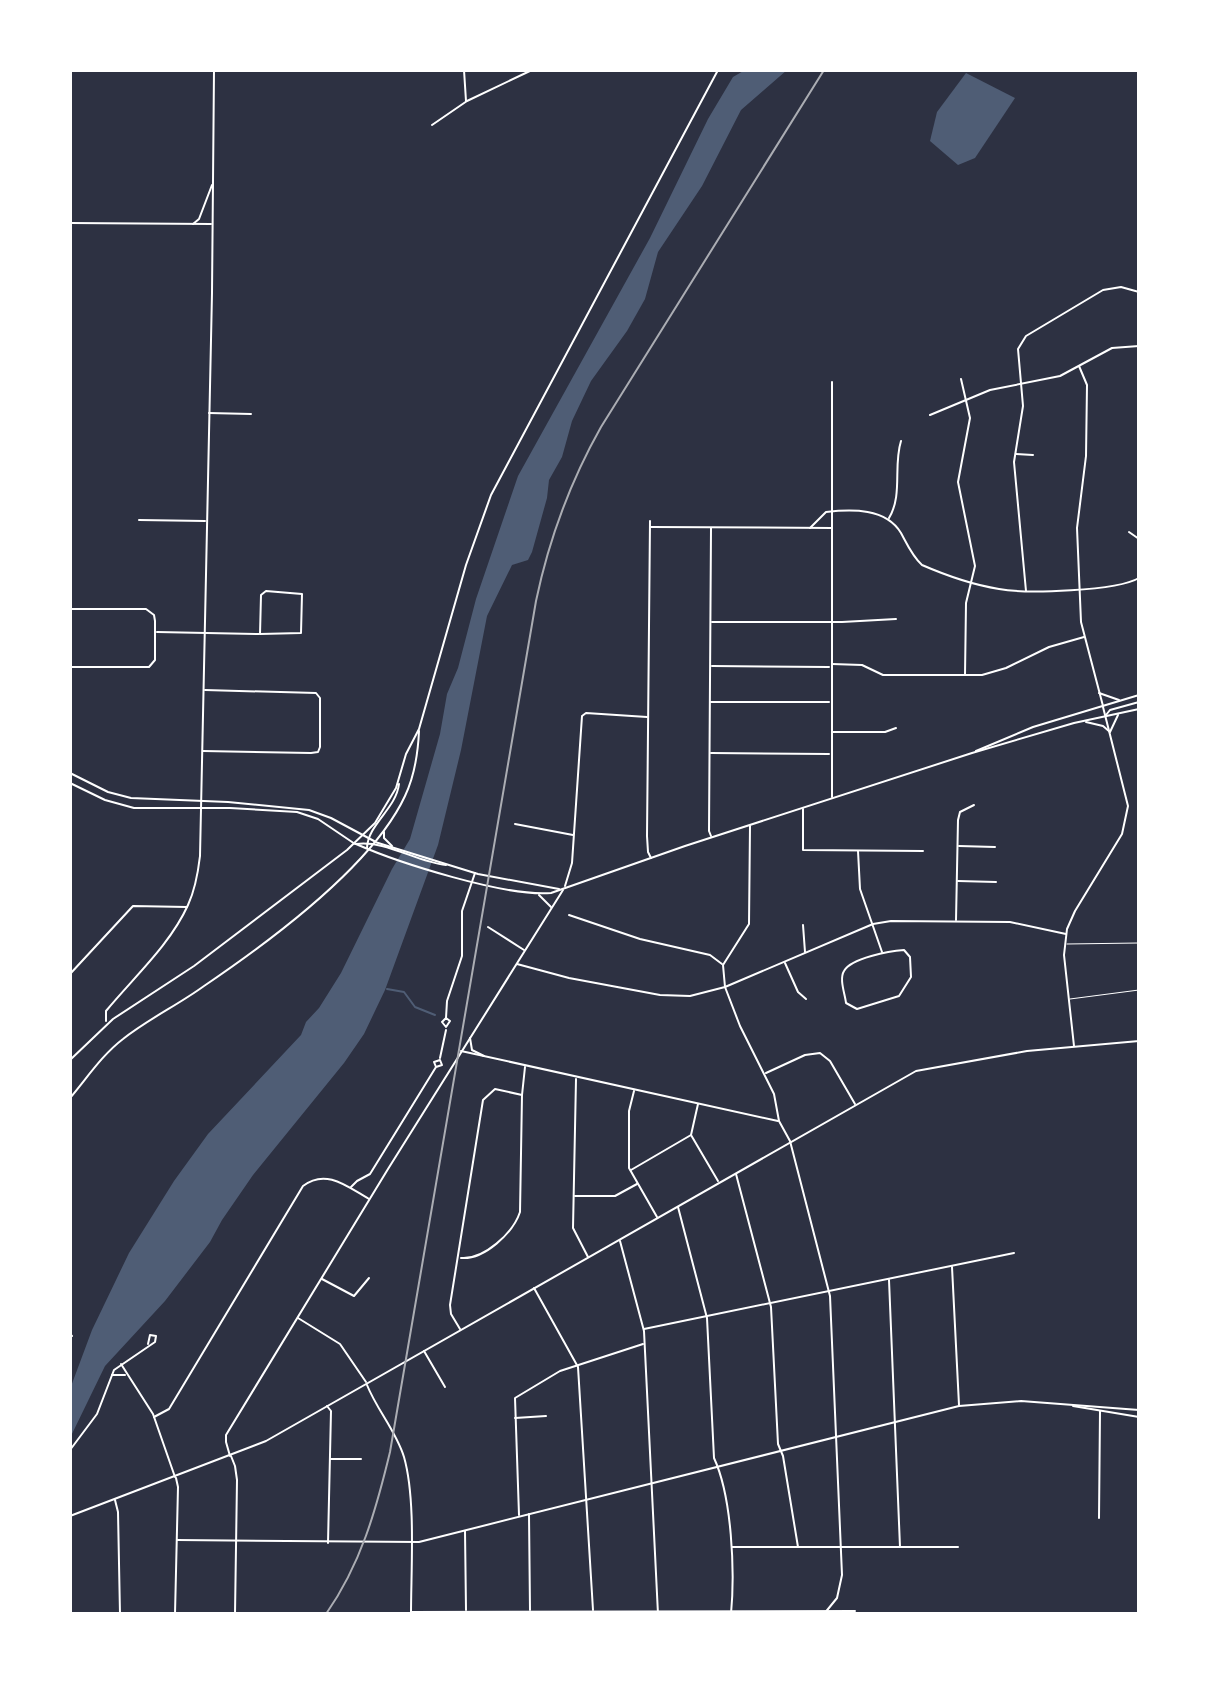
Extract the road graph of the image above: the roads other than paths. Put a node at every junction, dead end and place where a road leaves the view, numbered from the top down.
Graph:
1 (214, 70) edge
2 (464, 70) edge
3 (532, 70) edge
4 (718, 70) edge
5 (467, 101) junction
6 (432, 125) dead end
7 (213, 184) junction
8 (70, 223) edge
9 (193, 224) junction
10 (213, 224) junction
11 (1139, 292) edge
12 (1139, 346) edge
13 (1079, 366) junction
14 (961, 379) dead end
15 (832, 382) dead end
16 (1022, 384) junction
17 (965, 400) junction
18 (209, 413) junction
19 (251, 414) dead end
20 (930, 415) dead end
21 (901, 441) dead end
22 (1015, 454) junction
23 (1033, 455) dead end
24 (832, 512) junction
25 (888, 519) junction
26 (139, 520) dead end
27 (205, 521) junction
28 (650, 521) dead end
29 (650, 527) junction
30 (711, 528) junction
31 (810, 528) junction
32 (832, 528) junction
33 (1129, 532) dead end
34 (1139, 539) edge
35 (1139, 578) edge
36 (972, 581) junction
37 (1079, 588) junction
38 (1026, 591) junction
39 (70, 609) edge
40 (896, 619) dead end
41 (711, 622) junction
42 (832, 623) junction
43 (155, 632) junction
44 (203, 633) junction
45 (260, 634) junction
46 (1084, 637) junction
47 (711, 666) junction
48 (831, 666) junction
49 (70, 667) edge
50 (965, 675) junction
51 (204, 690) junction
52 (1099, 693) junction
53 (1139, 695) edge
54 (1120, 700) junction
55 (710, 702) junction
56 (831, 702) junction
57 (1139, 702) edge
58 (1103, 706) junction
59 (1139, 709) edge
60 (1076, 714) junction
61 (1118, 714) junction
62 (1105, 716) junction
63 (648, 717) junction
64 (1082, 721) junction
65 (1074, 723) junction
66 (896, 728) dead end
67 (419, 729) junction
68 (831, 732) junction
69 (1110, 732) junction
70 (203, 751) junction
71 (710, 753) junction
72 (972, 753) junction
73 (831, 754) junction
74 (70, 773) edge
75 (399, 778) junction
76 (70, 783) edge
77 (126, 797) junction
78 (832, 799) junction
79 (173, 800) junction
80 (203, 800) junction
81 (974, 805) dead end
82 (124, 806) junction
83 (803, 808) junction
84 (172, 809) junction
85 (203, 809) junction
86 (515, 824) dead end
87 (750, 825) junction
88 (385, 829) junction
89 (574, 835) junction
90 (362, 837) junction
91 (712, 837) junction
92 (368, 841) junction
93 (374, 843) junction
94 (355, 844) junction
95 (958, 846) junction
96 (995, 847) dead end
97 (367, 849) junction
98 (396, 850) junction
99 (858, 850) junction
100 (923, 851) dead end
101 (651, 858) junction
102 (475, 873) junction
103 (512, 881) junction
104 (957, 881) junction
105 (473, 882) junction
106 (996, 882) dead end
107 (511, 889) junction
108 (564, 889) junction
109 (538, 894) junction
110 (187, 907) junction
111 (551, 907) junction
112 (569, 915) dead end
113 (956, 921) junction
114 (873, 924) junction
115 (803, 925) dead end
116 (488, 927) dead end
117 (1066, 934) junction
118 (1139, 943) edge
119 (1064, 944) junction
120 (524, 950) junction
121 (882, 952) junction
122 (806, 953) junction
123 (785, 962) junction
124 (516, 964) junction
125 (723, 965) junction
126 (70, 974) edge
127 (725, 987) junction
128 (1139, 990) edge
129 (806, 999) dead end
130 (1069, 999) junction
131 (108, 1023) junction
132 (470, 1037) junction
133 (1139, 1040) edge
134 (1074, 1046) junction
135 (461, 1051) junction
136 (484, 1056) junction
137 (70, 1060) edge
138 (525, 1066) junction
139 (765, 1073) junction
140 (576, 1077) junction
141 (634, 1090) junction
142 (522, 1095) junction
143 (70, 1098) edge
144 (698, 1104) junction
145 (856, 1105) junction
146 (779, 1121) junction
147 (691, 1135) junction
148 (790, 1141) junction
149 (630, 1170) junction
150 (735, 1173) junction
151 (719, 1182) junction
152 (637, 1184) junction
153 (350, 1188) junction
154 (573, 1196) junction
155 (369, 1199) junction
156 (678, 1206) junction
157 (657, 1218) junction
158 (620, 1240) junction
159 (1014, 1253) dead end
160 (459, 1258) junction
161 (588, 1258) junction
162 (951, 1266) junction
163 (369, 1278) dead end
164 (321, 1279) junction
165 (889, 1279) junction
166 (534, 1288) junction
167 (829, 1291) junction
168 (770, 1303) junction
169 (707, 1316) junction
170 (298, 1318) junction
171 (643, 1329) junction
172 (461, 1330) junction
173 (148, 1344) dead end
174 (644, 1344) junction
175 (424, 1351) junction
176 (121, 1364) junction
177 (577, 1365) junction
178 (111, 1375) junction
179 (129, 1378) junction
180 (366, 1383) junction
181 (445, 1387) dead end
182 (327, 1406) junction
183 (959, 1406) junction
184 (1100, 1409) junction
185 (1139, 1410) edge
186 (546, 1416) dead end
187 (154, 1417) junction
188 (1139, 1417) edge
189 (514, 1418) junction
190 (896, 1421) junction
191 (837, 1436) junction
192 (70, 1450) edge
193 (779, 1451) junction
194 (230, 1456) junction
195 (330, 1459) junction
196 (361, 1459) dead end
197 (718, 1466) junction
198 (175, 1477) junction
199 (651, 1483) junction
200 (115, 1500) junction
201 (586, 1500) junction
202 (529, 1514) junction
203 (70, 1516) edge
204 (520, 1517) junction
205 (1099, 1518) dead end
206 (465, 1531) junction
207 (177, 1540) junction
208 (236, 1541) junction
209 (328, 1543) junction
210 (411, 1544) junction
211 (730, 1547) junction
212 (798, 1547) junction
213 (841, 1547) junction
214 (900, 1547) junction
215 (958, 1547) dead end
216 (593, 1611) junction
217 (855, 1611) dead end
218 (466, 1612) junction
219 (527, 1612) edge
220 (658, 1612) edge
221 (731, 1612) edge
222 (825, 1612) edge
223 (411, 1613) edge
224 (120, 1614) edge
225 (155, 1614) edge
226 (175, 1614) edge
227 (235, 1614) edge

1 - 7 street
2 - 5 street
3 - 5 street
4 - 67 street
5 - 6 street
7 - 9 street
7 - 10 street
8 - 9 street
9 - 10 street
10 - 18 street
11 - 16 street
12 - 13 street
13 - 16 street
13 - 37 street
14 - 17 street
15 - 24 street
16 - 17 street
16 - 22 street
17 - 20 street
17 - 36 street
18 - 19 street
18 - 27 street
21 - 25 street
22 - 23 street
22 - 38 street
24 - 25 street
24 - 31 street
24 - 32 street
25 - 36 street
26 - 27 street
27 - 44 street
28 - 29 street
29 - 30 street
29 - 63 street
30 - 31 street
30 - 41 street
31 - 32 street
32 - 42 street
33 - 34 street
35 - 37 street
36 - 38 street
36 - 50 street
37 - 38 street
37 - 46 street
39 - 43 street
40 - 42 street
41 - 42 street
41 - 47 street
42 - 48 street
43 - 44 street
43 - 49 street
44 - 45 street
44 - 51 street
45 - 45 street
46 - 50 street
46 - 52 street
47 - 48 street
47 - 55 street
48 - 50 street
48 - 56 street
51 - 70 street
51 - 70 street
52 - 54 street
52 - 58 street
53 - 54 street
54 - 58 street
55 - 56 street
55 - 71 street
56 - 68 street
57 - 62 street
58 - 60 street
58 - 62 street
59 - 61 street
60 - 65 street
60 - 72 street
61 - 62 street
61 - 69 street
62 - 64 street
62 - 69 street
63 - 89 street
63 - 101 street
64 - 65 street
64 - 69 street
65 - 72 street
66 - 68 street
67 - 75 street
67 - 88 street
68 - 73 street
69 - 117 street
70 - 80 street
71 - 73 street
71 - 91 street
72 - 78 street
73 - 78 street
74 - 77 street
75 - 90 street
75 - 92 street
76 - 82 street
77 - 79 street
77 - 82 street
78 - 83 street
79 - 80 street
79 - 84 street
80 - 85 street
80 - 90 street
81 - 95 street
82 - 84 street
83 - 87 street
83 - 99 street
84 - 85 street
85 - 94 street
85 - 110 street
86 - 89 street
87 - 91 street
87 - 125 street
88 - 93 street
88 - 98 street
89 - 108 street
90 - 92 street
90 - 94 street
91 - 101 street
92 - 93 street
92 - 94 street
92 - 97 street
93 - 97 street
93 - 98 street
94 - 97 street
94 - 131 street
95 - 96 street
95 - 104 street
97 - 105 street
97 - 143 street
98 - 102 street
99 - 100 street
99 - 114 street
101 - 108 street
102 - 103 street
102 - 105 street
103 - 107 street
103 - 108 street
104 - 106 street
104 - 113 street
105 - 107 street
105 - 153 street
107 - 109 street
108 - 109 street
108 - 111 street
109 - 111 street
110 - 126 street
110 - 131 street
111 - 120 street
112 - 125 street
113 - 114 street
113 - 117 street
114 - 121 street
114 - 122 street
115 - 122 street
116 - 120 street
117 - 119 street
118 - 119 lane
119 - 130 street
120 - 124 street
121 - 121 street
122 - 123 street
123 - 127 street
123 - 129 street
124 - 127 street
124 - 132 street
125 - 127 street
127 - 139 street
128 - 130 lane
130 - 134 street
131 - 137 street
132 - 135 street
132 - 136 street
133 - 134 street
134 - 145 street
135 - 136 street
135 - 155 street
136 - 138 street
138 - 140 street
138 - 142 street
139 - 145 street
139 - 146 street
140 - 141 street
140 - 154 street
141 - 144 street
141 - 149 street
142 - 160 street
142 - 160 street
144 - 146 street
144 - 147 street
145 - 148 street
146 - 148 street
147 - 149 street
147 - 151 street
148 - 150 street
148 - 167 street
149 - 152 street
150 - 151 street
150 - 168 street
151 - 156 street
152 - 154 street
152 - 157 street
153 - 155 street
153 - 187 street
154 - 161 street
155 - 164 street
156 - 157 street
156 - 169 street
157 - 158 street
158 - 161 street
158 - 171 street
159 - 162 street
160 - 172 street
161 - 166 street
162 - 165 street
162 - 183 street
163 - 164 street
164 - 170 street
165 - 167 street
165 - 190 street
166 - 172 street
166 - 177 street
167 - 168 street
167 - 191 street
168 - 169 street
168 - 193 street
169 - 171 street
169 - 197 street
170 - 180 street
170 - 194 street
171 - 174 street
172 - 175 street
173 - 176 street
174 - 177 street
174 - 199 street
175 - 180 street
175 - 181 street
176 - 178 street
176 - 179 street
177 - 189 street
177 - 201 street
178 - 179 street
178 - 192 street
179 - 187 street
180 - 182 street
180 - 210 street
182 - 194 street
182 - 195 street
183 - 184 street
183 - 190 street
184 - 185 street
184 - 188 street
184 - 205 street
186 - 189 street
187 - 198 street
189 - 204 street
190 - 191 street
190 - 214 street
191 - 193 street
191 - 213 street
193 - 197 street
193 - 212 street
194 - 198 street
194 - 208 street
195 - 196 street
195 - 209 street
197 - 199 street
197 - 211 street
198 - 200 street
198 - 207 street
199 - 201 street
199 - 220 street
200 - 203 street
200 - 224 street
201 - 202 street
201 - 216 street
202 - 204 street
202 - 219 street
204 - 206 street
206 - 210 street
206 - 218 street
207 - 208 street
207 - 226 street
208 - 209 street
208 - 227 street
209 - 210 street
210 - 223 street
211 - 212 street
211 - 221 street
212 - 213 street
213 - 214 street
213 - 222 street
214 - 215 street
216 - 219 street
216 - 220 street
217 - 222 street
218 - 219 street
218 - 223 street
220 - 221 street
221 - 222 street
225 - 226 street

